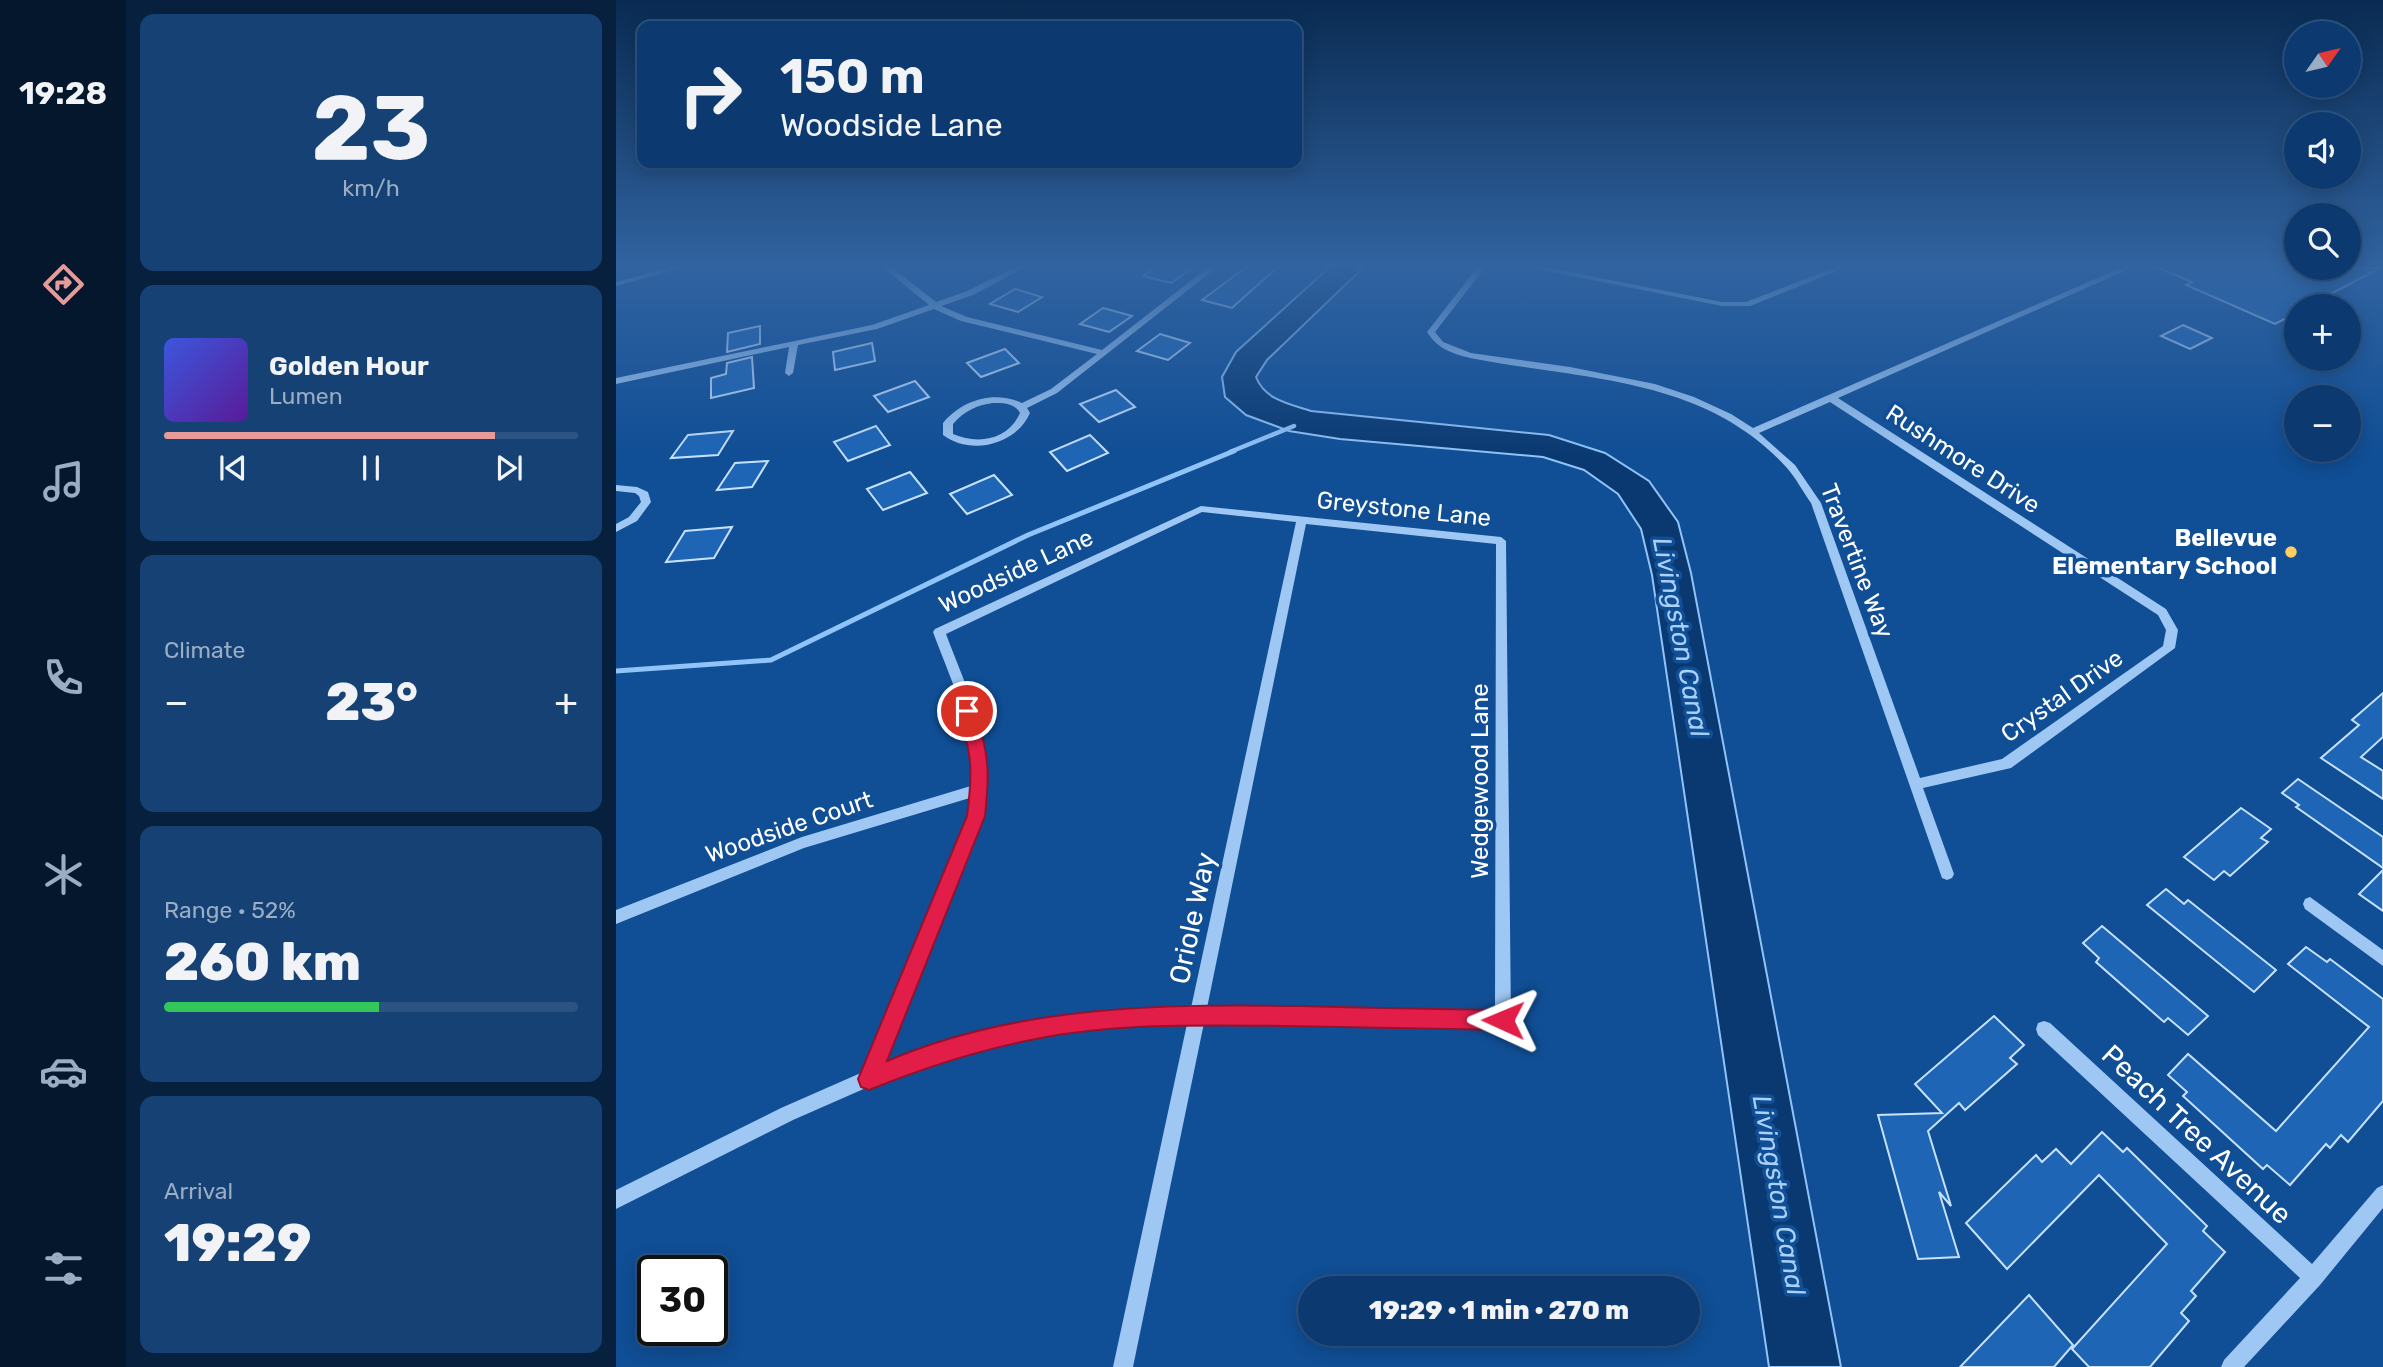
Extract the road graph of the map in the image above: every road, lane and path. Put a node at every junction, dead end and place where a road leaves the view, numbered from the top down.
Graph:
1 (866, 329) edge
2 (999, 329) edge
3 (1136, 329) edge
4 (1433, 329) edge
5 (1989, 329) edge
6 (794, 344) junction
7 (1105, 353) junction
8 (789, 373) dead end
9 (616, 382) edge
10 (1831, 398) junction
11 (1022, 407) junction
12 (1753, 432) junction
13 (616, 488) edge
14 (1201, 509) joint
15 (1302, 519) junction
16 (616, 529) edge
17 (1501, 541) joint
18 (2172, 630) joint
19 (1917, 784) junction
20 (980, 789) junction
21 (1947, 874) dead end
22 (2310, 904) dead end
23 (616, 917) edge
24 (2383, 959) edge
25 (1199, 1014) junction
26 (2044, 1028) dead end
27 (869, 1079) junction
28 (2383, 1194) edge
29 (616, 1200) edge
30 (2313, 1278) junction
31 (1123, 1367) edge
32 (2231, 1367) edge

1 - 6 street
2 - 7 street
3 - 7 street
4 - 12 street, Travertine Way
5 - 10 street
6 - 8 street
6 - 9 street
7 - 11 street
10 - 12 street
10 - 18 street, Rushmore Drive
11 - 11 street
12 - 19 street, Travertine Way
13 - 16 street
14 - 15 street
14 - 20 street, Woodside Lane
15 - 17 street, Greystone Lane
15 - 25 street, Oriole Way
17 - 25 street, Wedgewood Lane
18 - 19 street, Crystal Drive
19 - 21 street, Travertine Way
20 - 23 street, Woodside Court
20 - 27 street, Woodside Lane
22 - 24 street
25 - 27 street
25 - 31 street, Oriole Way
26 - 30 street, Peach Tree Avenue
27 - 29 street
28 - 30 street
30 - 32 street

